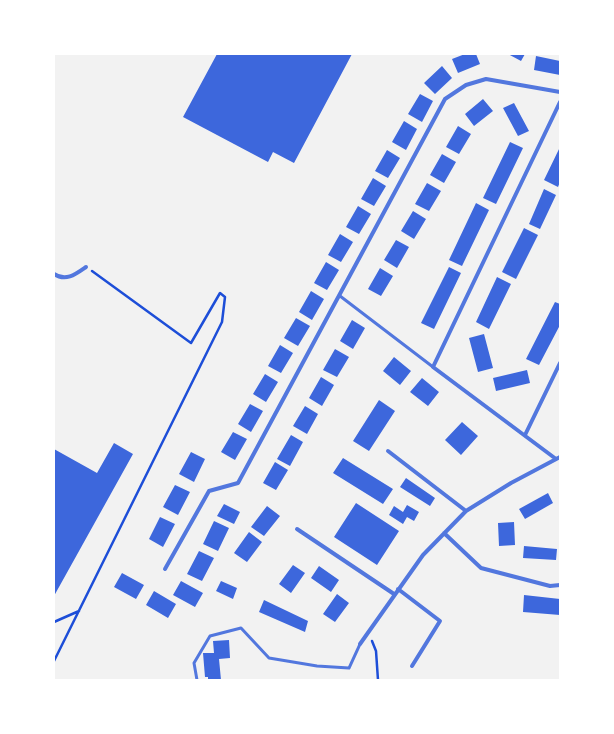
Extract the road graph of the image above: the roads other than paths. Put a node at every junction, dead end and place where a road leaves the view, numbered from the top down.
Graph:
1 (560, 92) edge
2 (560, 102) edge
3 (86, 267) road end
4 (54, 274) edge
5 (340, 296) junction
6 (560, 363) edge
7 (433, 367) junction
8 (525, 435) junction
9 (388, 450) dead end
10 (558, 458) edge
11 (466, 511) junction
12 (297, 529) dead end
13 (444, 533) junction
14 (165, 569) dead end
15 (560, 585) edge
16 (398, 589) junction
17 (394, 594) junction
18 (360, 644) joint
19 (412, 666) dead end
20 (197, 680) edge

1 - 5 street
2 - 7 street
3 - 4 street
5 - 7 lane
5 - 14 street
6 - 8 street
7 - 8 street
8 - 10 street
9 - 11 street
10 - 11 street
11 - 13 street
12 - 17 street
13 - 15 street
13 - 16 street
16 - 17 street
16 - 19 street
17 - 18 street
18 - 20 lane

